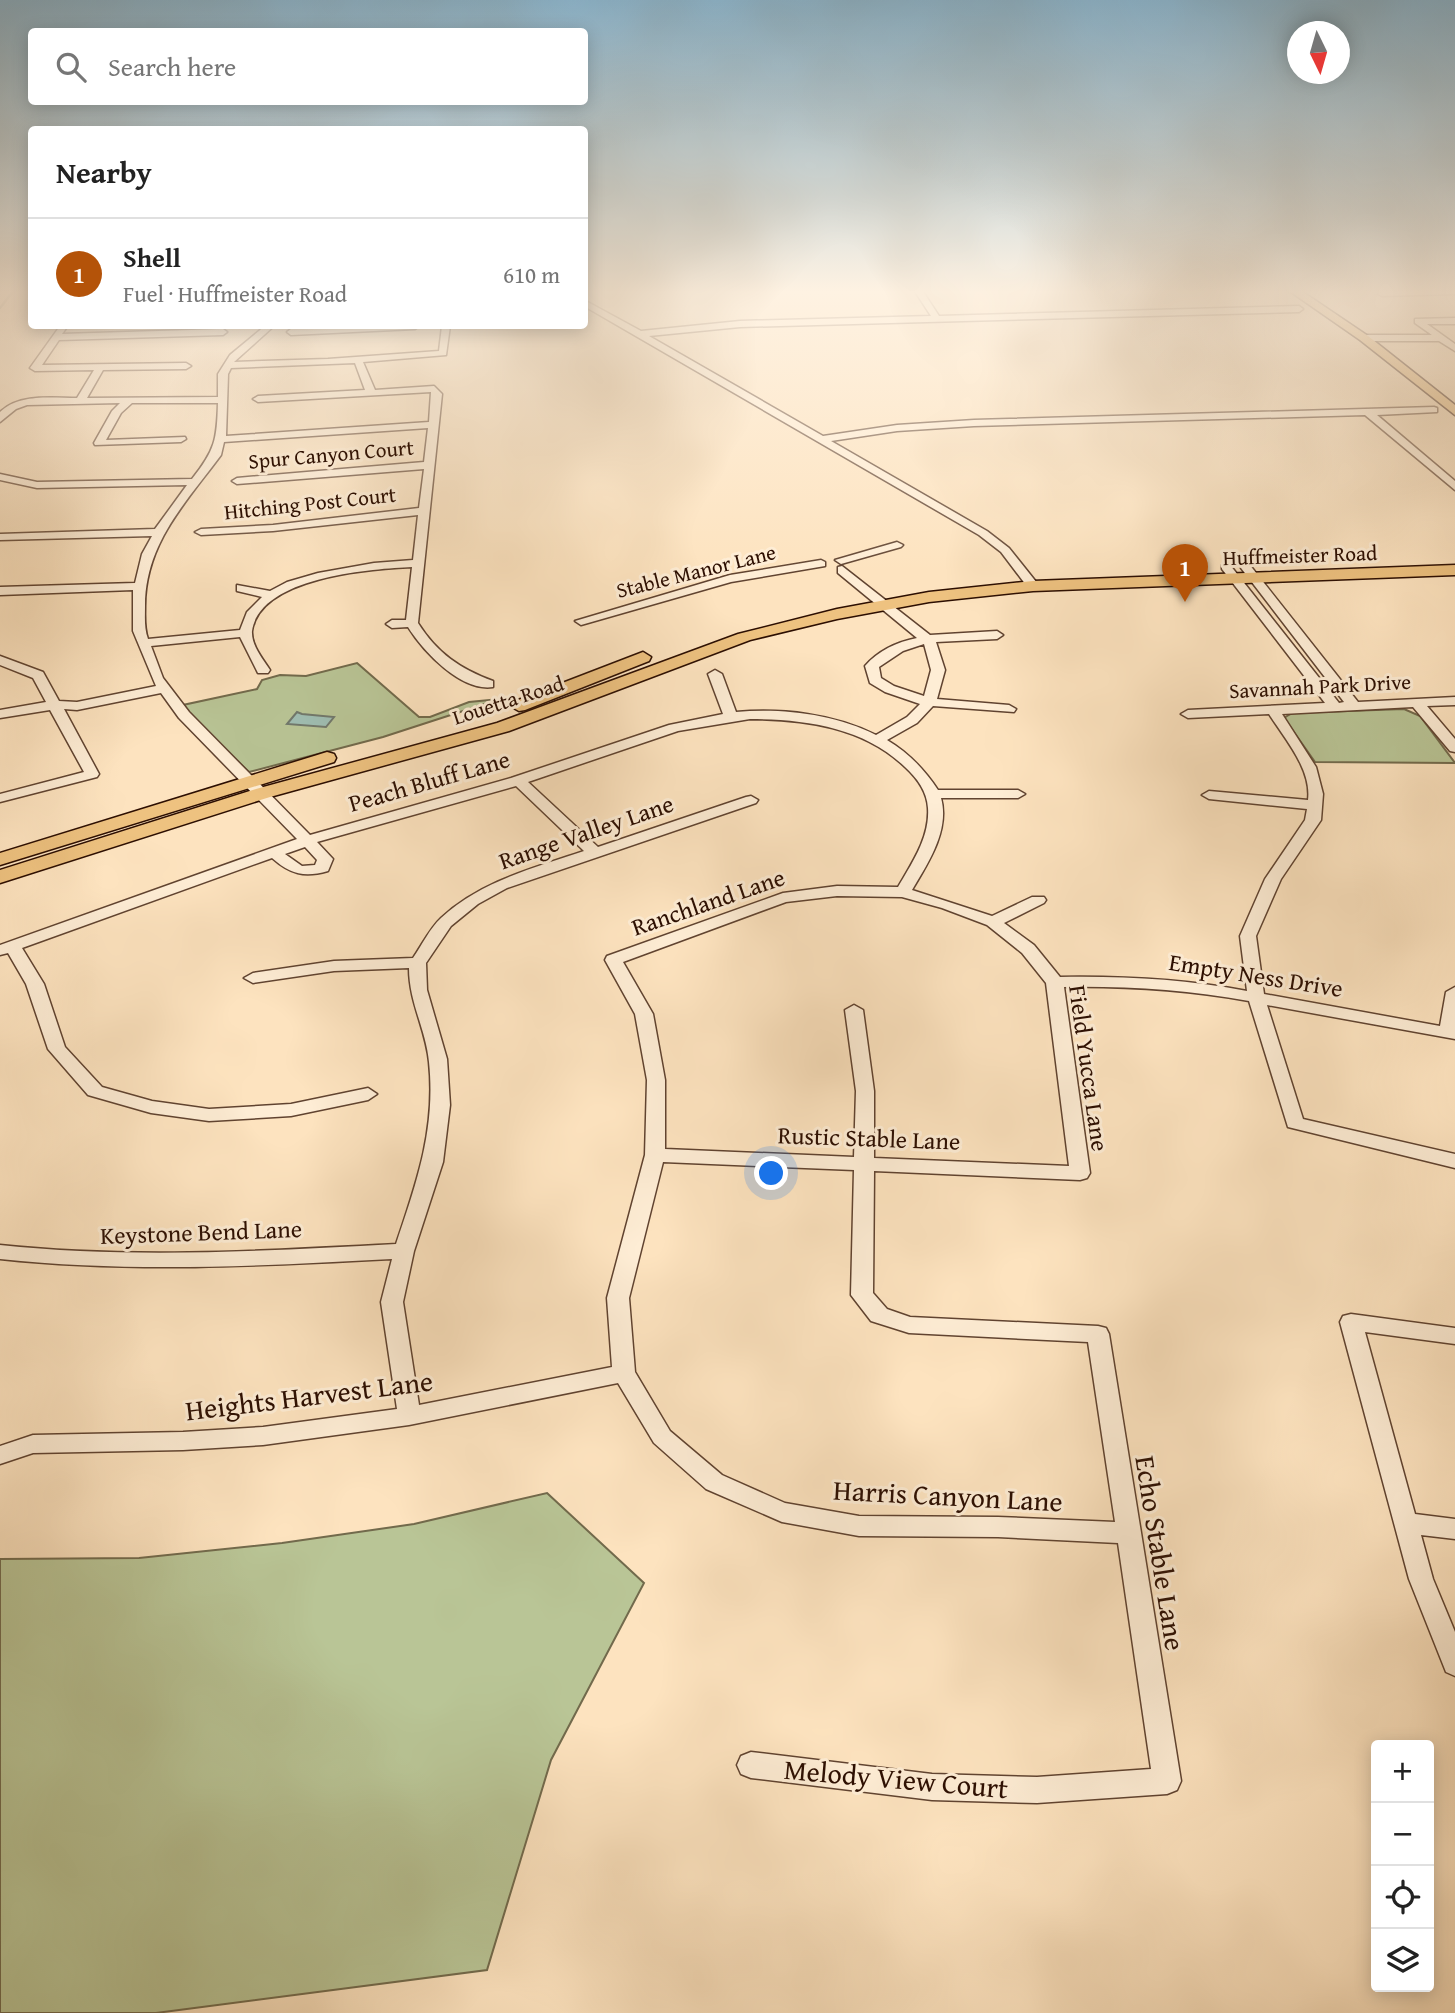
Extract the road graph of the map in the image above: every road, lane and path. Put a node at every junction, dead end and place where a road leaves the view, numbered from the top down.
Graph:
1 (90, 384) edge
2 (223, 384) edge
3 (368, 384) edge
4 (727, 384) edge
5 (1421, 384) edge
6 (371, 392) junction
7 (258, 399) dead end
8 (81, 400) junction
9 (222, 400) junction
10 (128, 402) junction
11 (1434, 410) dead end
12 (1455, 411) edge
13 (1368, 412) junction
14 (0, 419) edge
15 (433, 425) junction
16 (181, 439) dead end
17 (220, 439) junction
18 (822, 439) junction
19 (429, 465) junction
20 (0, 477) edge
21 (237, 481) dead end
22 (197, 482) junction
23 (1455, 487) edge
24 (424, 511) junction
25 (159, 532) junction
26 (201, 532) dead end
27 (0, 537) edge
28 (897, 545) dead end
29 (1455, 560) edge
30 (419, 563) junction
31 (842, 565) junction
32 (1455, 570) edge
33 (1240, 572) junction
34 (1029, 581) junction
35 (140, 586) junction
36 (241, 588) dead end
37 (0, 591) edge
38 (270, 595) junction
39 (878, 599) junction
40 (581, 621) dead end
41 (412, 623) junction
42 (392, 624) dead end
43 (246, 633) junction
44 (997, 635) dead end
45 (1298, 635) junction
46 (1281, 636) junction
47 (929, 641) junction
48 (144, 643) junction
49 (677, 644) junction
50 (695, 654) junction
51 (0, 660) edge
52 (263, 670) dead end
53 (715, 674) dead end
54 (160, 683) junction
55 (488, 684) dead end
56 (930, 701) junction
57 (1455, 701) edge
58 (1417, 703) junction
59 (54, 705) junction
60 (1354, 706) junction
61 (1335, 707) junction
62 (1009, 709) dead end
63 (1273, 710) junction
64 (1188, 714) dead end
65 (1, 715) edge
66 (731, 716) junction
67 (496, 721) junction
68 (878, 740) junction
69 (1455, 748) edge
70 (518, 780) junction
71 (257, 787) junction
72 (935, 794) junction
73 (1018, 794) dead end
74 (1209, 795) dead end
75 (0, 798) edge
76 (751, 800) dead end
77 (1314, 805) junction
78 (310, 841) junction
79 (595, 853) junction
80 (276, 854) junction
81 (0, 859) edge
82 (0, 877) edge
83 (903, 892) junction
84 (1038, 900) dead end
85 (993, 922) junction
86 (6, 948) edge
87 (613, 960) joint
88 (418, 963) junction
89 (253, 978) dead end
90 (1055, 982) junction
91 (1455, 992) edge
92 (1256, 996) junction
93 (854, 1010) dead end
94 (1451, 1034) edge
95 (368, 1094) dead end
96 (655, 1155) junction
97 (1455, 1161) edge
98 (864, 1164) junction
99 (1080, 1173) joint
100 (404, 1251) junction
101 (0, 1252) edge
102 (1455, 1336) edge
103 (624, 1373) junction
104 (409, 1416) junction
105 (0, 1455) edge
106 (1406, 1523) junction
107 (1455, 1529) edge
108 (1127, 1533) junction
109 (1455, 1664) edge
110 (751, 1765) dead end
111 (1167, 1781) joint

1 - 8 street
2 - 9 street
3 - 6 street
4 - 18 street
5 - 12 main road
6 - 7 street
6 - 15 street
8 - 10 street
8 - 14 street
9 - 10 street
9 - 17 street
10 - 16 street
11 - 13 street
13 - 18 street
13 - 23 street
15 - 17 street
15 - 19 street
17 - 22 street
18 - 34 street
19 - 21 street, Spur Canyon Court
19 - 24 street
20 - 22 street
22 - 25 street
24 - 26 street, Hitching Post Court
24 - 30 street
25 - 27 street
25 - 35 street
28 - 31 street
29 - 33 main road, Huffmeister Road
30 - 38 street
30 - 41 street
31 - 39 street
31 - 40 street, Stable Manor Lane
32 - 33 main road, Huffmeister Road
33 - 34 main road, Huffmeister Road
33 - 45 street
33 - 46 street
34 - 39 main road, Louetta Road
35 - 37 street
35 - 48 street
36 - 38 street
38 - 43 street
39 - 47 street
39 - 49 main road, Louetta Road
39 - 50 main road, Louetta Road
41 - 42 street
41 - 55 street
43 - 48 street
43 - 52 street
44 - 47 street
45 - 46 street
45 - 60 street
46 - 61 street
47 - 56 street
47 - 56 street
48 - 54 street
49 - 50 main road
49 - 67 main road, Louetta Road
50 - 67 main road, Louetta Road
51 - 59 street
53 - 66 street
54 - 59 street
54 - 71 street
56 - 62 street
56 - 68 street
57 - 58 street, Savannah Park Drive
58 - 60 street, Savannah Park Drive
58 - 69 street
59 - 65 street
59 - 75 street
60 - 61 street, Savannah Park Drive
61 - 63 street, Savannah Park Drive
63 - 64 street, Savannah Park Drive
63 - 77 street
66 - 68 street, Peach Bluff Lane
66 - 70 street, Peach Bluff Lane
67 - 71 main road, Louetta Road
68 - 72 street, Peach Bluff Lane
70 - 78 street, Peach Bluff Lane
70 - 79 street
71 - 78 street
71 - 81 main road, Louetta Road
71 - 82 main road, Louetta Road
72 - 73 street
72 - 83 street
74 - 77 street
76 - 79 street, Range Valley Lane
77 - 92 street
78 - 80 street, Peach Bluff Lane
78 - 80 street
79 - 88 street, Range Valley Lane
80 - 86 street, Peach Bluff Lane
83 - 85 street, Field Yucca Lane
83 - 87 street, Ranchland Lane
84 - 85 street
85 - 90 street, Field Yucca Lane
86 - 95 street
87 - 96 street, Harris Canyon Lane
88 - 89 street
88 - 100 street
90 - 92 street, Empty Ness Drive
90 - 99 street, Field Yucca Lane
91 - 94 street
92 - 94 street, Empty Ness Drive
92 - 97 street
93 - 98 street
96 - 98 street, Rustic Stable Lane
96 - 103 street, Harris Canyon Lane
98 - 99 street, Rustic Stable Lane
98 - 108 street, Echo Stable Lane
100 - 101 street, Keystone Bend Lane
100 - 104 street
102 - 106 street
103 - 104 street, Heights Harvest Lane
103 - 108 street, Harris Canyon Lane
104 - 105 street, Heights Harvest Lane
106 - 107 street
106 - 109 street
108 - 111 street, Echo Stable Lane
110 - 111 street, Melody View Court

